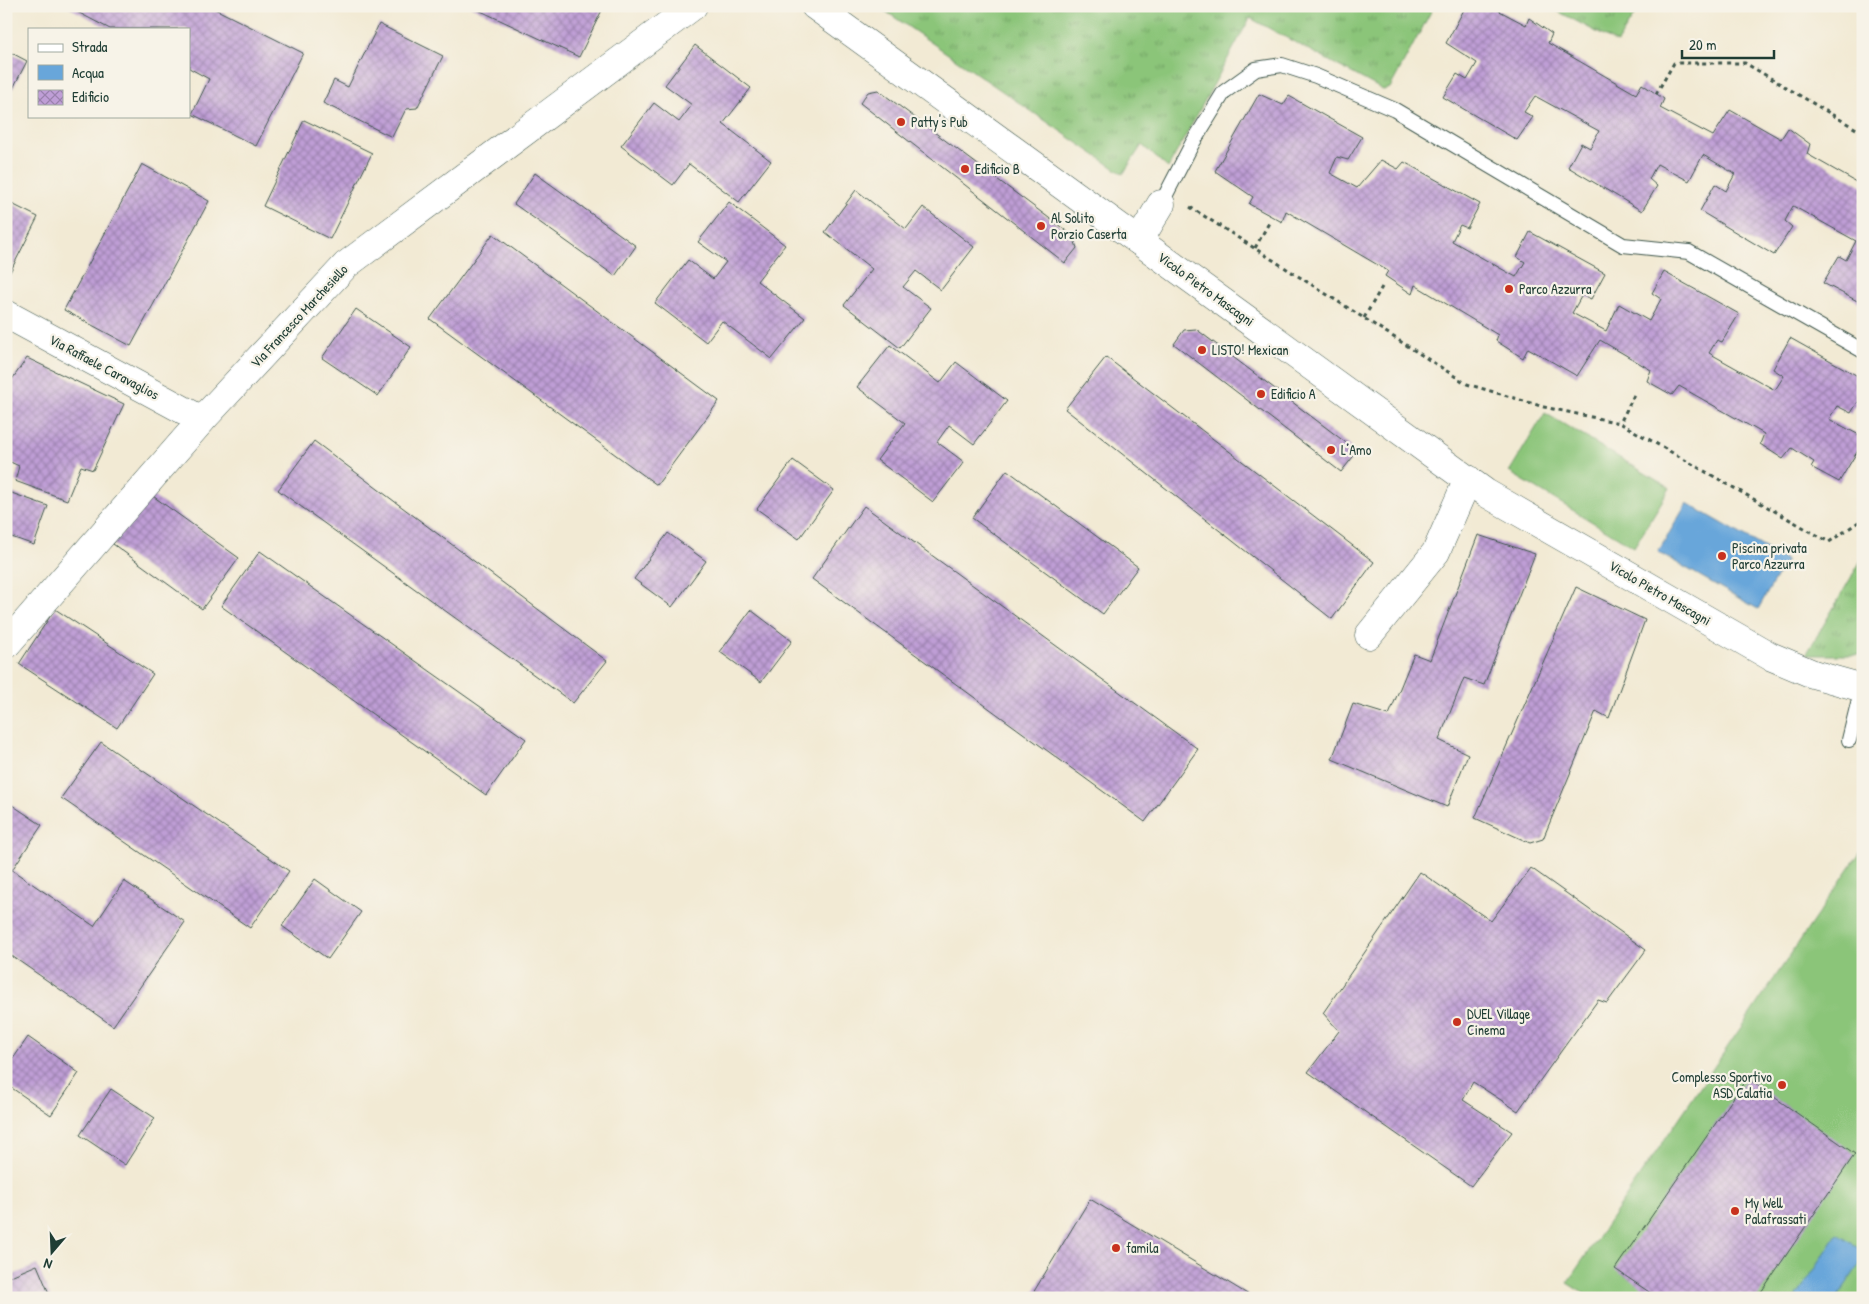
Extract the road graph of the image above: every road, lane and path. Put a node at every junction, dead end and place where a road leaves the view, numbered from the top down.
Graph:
1 (693, 6) edge
2 (815, 6) edge
3 (1656, 94) dead end
4 (1863, 133) edge
5 (1164, 198) junction
6 (1270, 221) dead end
7 (1139, 241) junction
8 (1255, 248) junction
9 (1382, 287) dead end
10 (6, 314) edge
11 (1364, 318) junction
12 (1863, 351) edge
13 (1634, 395) dead end
14 (202, 420) junction
15 (1620, 423) junction
16 (1468, 479) junction
17 (1863, 519) edge
18 (1369, 635) dead end
19 (6, 645) edge
20 (1862, 688) edge
21 (1848, 740) dead end

1 - 14 street, Via Francesco Marchesiello
2 - 7 street, Vicolo Pietro Mascagni
3 - 4 path
5 - 7 street
5 - 8 path
5 - 12 lane
6 - 8 path
7 - 16 street, Vicolo Pietro Mascagni
8 - 11 path
9 - 11 path
10 - 14 street, Via Raffaele Caravaglios
11 - 15 path
13 - 15 path
14 - 19 street, Via Francesco Marchesiello
15 - 17 path
16 - 18 street
16 - 20 street, Vicolo Pietro Mascagni
20 - 21 lane

